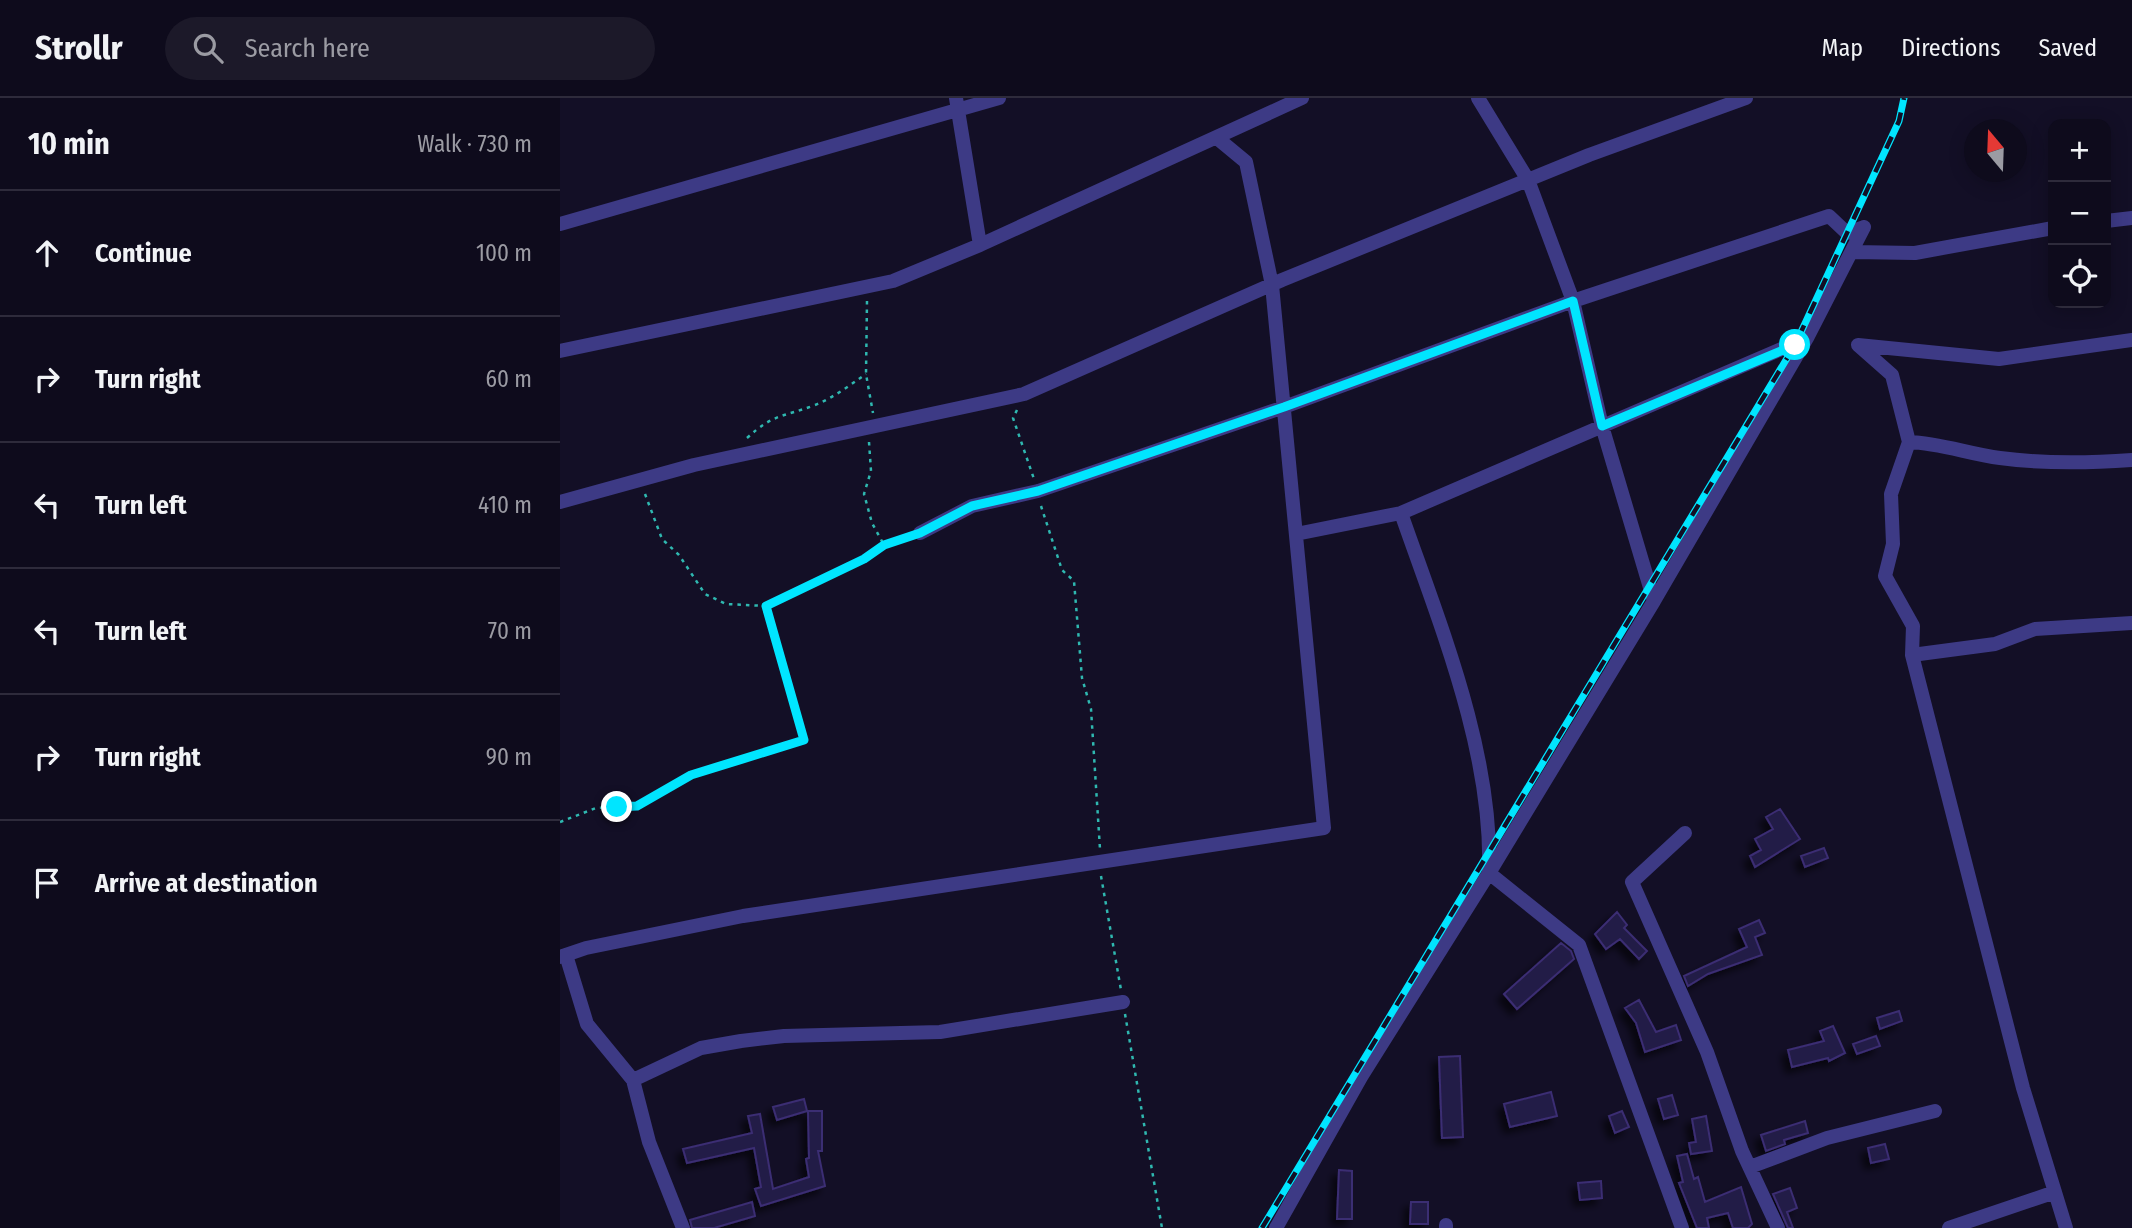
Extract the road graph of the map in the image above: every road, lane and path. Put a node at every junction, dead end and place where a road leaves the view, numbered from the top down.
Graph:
1 (999, 98) edge
2 (1302, 98) edge
3 (1478, 98) edge
4 (1746, 98) edge
5 (956, 105) edge
6 (1217, 138) junction
7 (1528, 180) junction
8 (2132, 218) edge
9 (2111, 220) edge
10 (560, 224) edge
11 (2048, 229) edge
12 (980, 245) junction
13 (1853, 252) junction
14 (1272, 285) junction
15 (1573, 301) junction
16 (1807, 338) junction
17 (2132, 340) edge
18 (560, 351) edge
19 (866, 374) dead end
20 (1024, 394) junction
21 (1284, 407) junction
22 (1602, 426) junction
23 (1909, 442) junction
24 (736, 456) junction
25 (2132, 460) edge
26 (641, 480) junction
27 (1038, 491) junction
28 (560, 502) edge
29 (1401, 513) junction
30 (920, 533) joint
31 (1296, 534) junction
32 (1654, 601) junction
33 (766, 606) junction
34 (2132, 623) edge
35 (1912, 655) junction
36 (560, 822) edge
37 (1685, 833) dead end
38 (1098, 864) junction
39 (1489, 873) junction
40 (563, 956) edge
41 (1123, 1002) junction
42 (633, 1080) junction
43 (1935, 1111) dead end
44 (1750, 1167) junction
45 (2055, 1192) junction
46 (684, 1228) edge
47 (1162, 1228) edge
48 (1276, 1228) edge
49 (1682, 1228) edge
50 (1778, 1228) edge
51 (1949, 1228) edge
52 (2066, 1228) edge

1 - 5 street
2 - 6 street
3 - 7 street
4 - 7 street
5 - 10 street
5 - 12 street
6 - 12 street
6 - 14 street
7 - 14 street
7 - 15 street
8 - 9 street
11 - 13 street
12 - 18 street
13 - 15 street
13 - 16 street
14 - 20 street
14 - 21 street
15 - 21 street
15 - 22 street
16 - 22 street
16 - 32 street
17 - 23 street
19 - 24 path
20 - 24 street
20 - 27 path
21 - 27 street
21 - 31 street
22 - 29 street
22 - 32 street
23 - 25 street
23 - 35 street
24 - 26 street
26 - 28 street
26 - 33 path
27 - 30 street
27 - 38 path
29 - 31 street
29 - 39 street
30 - 33 path
31 - 38 street
32 - 39 street
33 - 36 path
34 - 35 street
35 - 45 street
37 - 44 street
38 - 40 street
38 - 41 path
39 - 48 street
39 - 49 street
40 - 42 street
41 - 42 street
41 - 47 path
42 - 46 street
43 - 44 street
44 - 50 street
45 - 51 street
45 - 52 street

